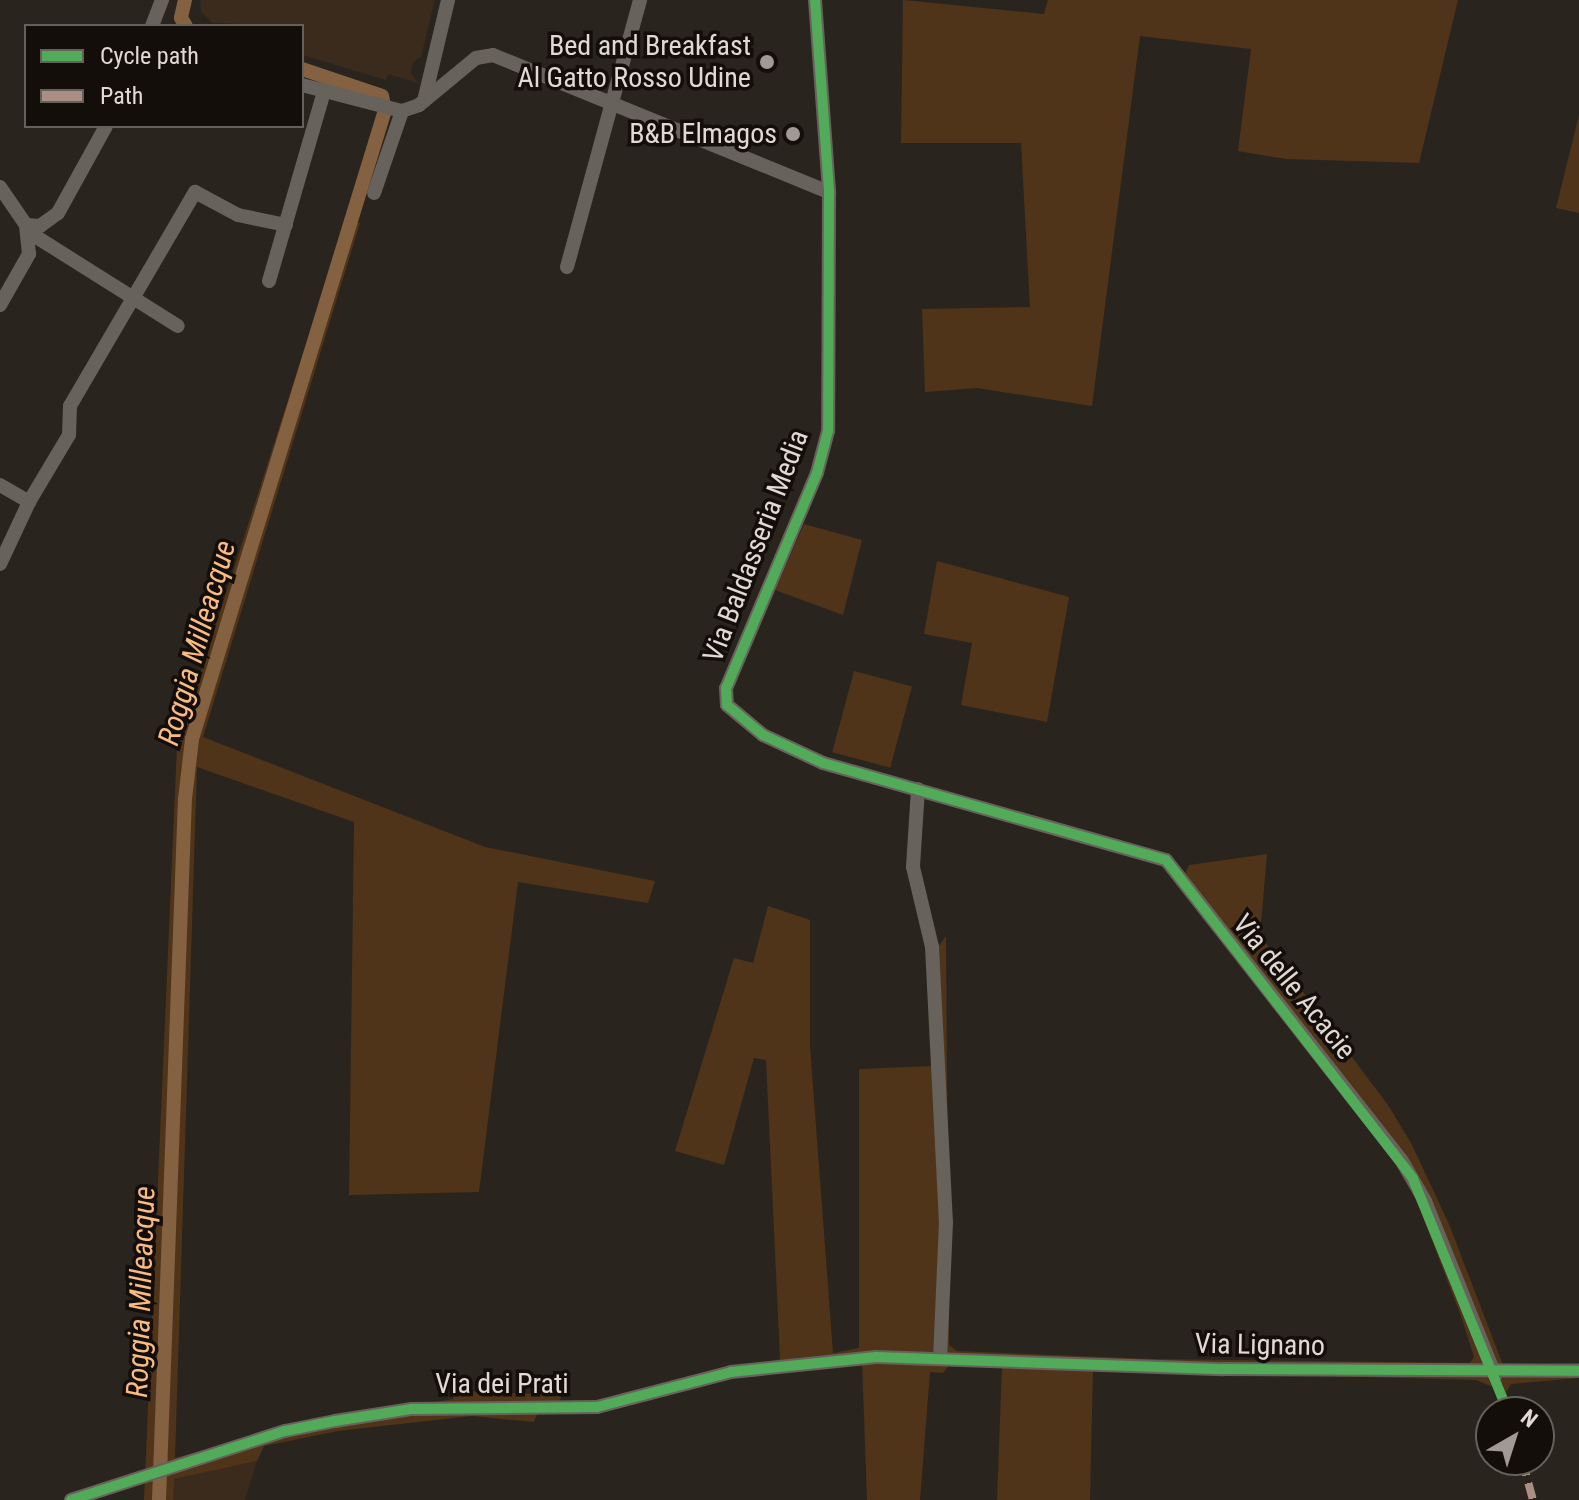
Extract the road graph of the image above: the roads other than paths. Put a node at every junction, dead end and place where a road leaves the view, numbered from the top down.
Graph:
1 (162, 0) edge
2 (448, 0) edge
3 (640, 0) edge
4 (815, 0) edge
5 (154, 24) edge
6 (304, 86) edge
7 (324, 92) junction
8 (424, 101) junction
9 (612, 102) junction
10 (397, 110) junction
11 (105, 128) edge
12 (0, 187) edge
13 (829, 192) junction
14 (374, 193) dead end
15 (286, 225) junction
16 (34, 232) junction
17 (567, 267) dead end
18 (269, 281) dead end
19 (132, 298) junction
20 (0, 305) edge
21 (178, 326) dead end
22 (0, 485) edge
23 (29, 502) junction
24 (0, 564) edge
25 (918, 789) junction
26 (940, 1358) junction
27 (1579, 1371) edge
28 (1495, 1375) junction
29 (71, 1500) edge

1 - 5 street
2 - 8 street
3 - 9 street
4 - 13 street, Via Baldasseria Media
6 - 7 street
7 - 10 street
7 - 15 street
8 - 9 street
8 - 10 street
9 - 13 street
9 - 17 street
10 - 14 street
11 - 16 street
12 - 16 street
13 - 25 street, Via Baldasseria Media
15 - 18 street
15 - 19 street
16 - 19 street
16 - 20 street
19 - 21 street
19 - 23 street
22 - 23 street
23 - 24 street
25 - 26 street
25 - 28 street, Via delle Acacie
26 - 28 street, Via Lignano
26 - 29 street, Via dei Prati
27 - 28 street, Via Lignano

